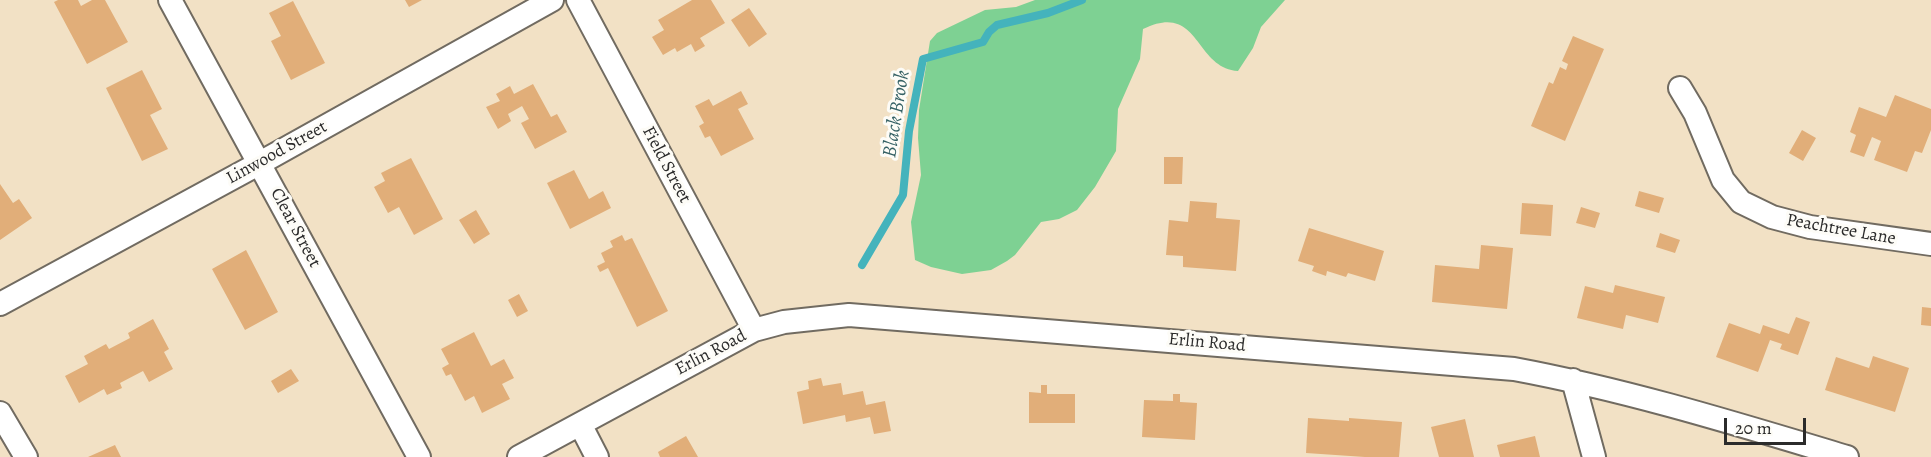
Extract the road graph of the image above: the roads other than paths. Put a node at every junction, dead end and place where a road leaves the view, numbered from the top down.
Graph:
1 (170, 0) edge
2 (552, 0) edge
3 (578, 0) edge
4 (1680, 88) dead end
5 (260, 163) junction
6 (1931, 244) edge
7 (0, 304) edge
8 (754, 330) junction
9 (1573, 380) junction
10 (0, 413) edge
11 (580, 424) junction
12 (26, 457) edge
13 (419, 457) edge
14 (519, 457) edge
15 (597, 457) edge
16 (1594, 457) edge
17 (1847, 457) edge

1 - 5 street, Clear Street
2 - 5 street, Linwood Street
3 - 8 street, Field Street
4 - 6 street, Peachtree Lane
5 - 7 street, Linwood Street
5 - 13 street, Clear Street
8 - 9 street, Erlin Road
8 - 11 street, Erlin Road
9 - 16 street
9 - 17 street, Erlin Road
10 - 12 street
11 - 14 street
11 - 15 street

